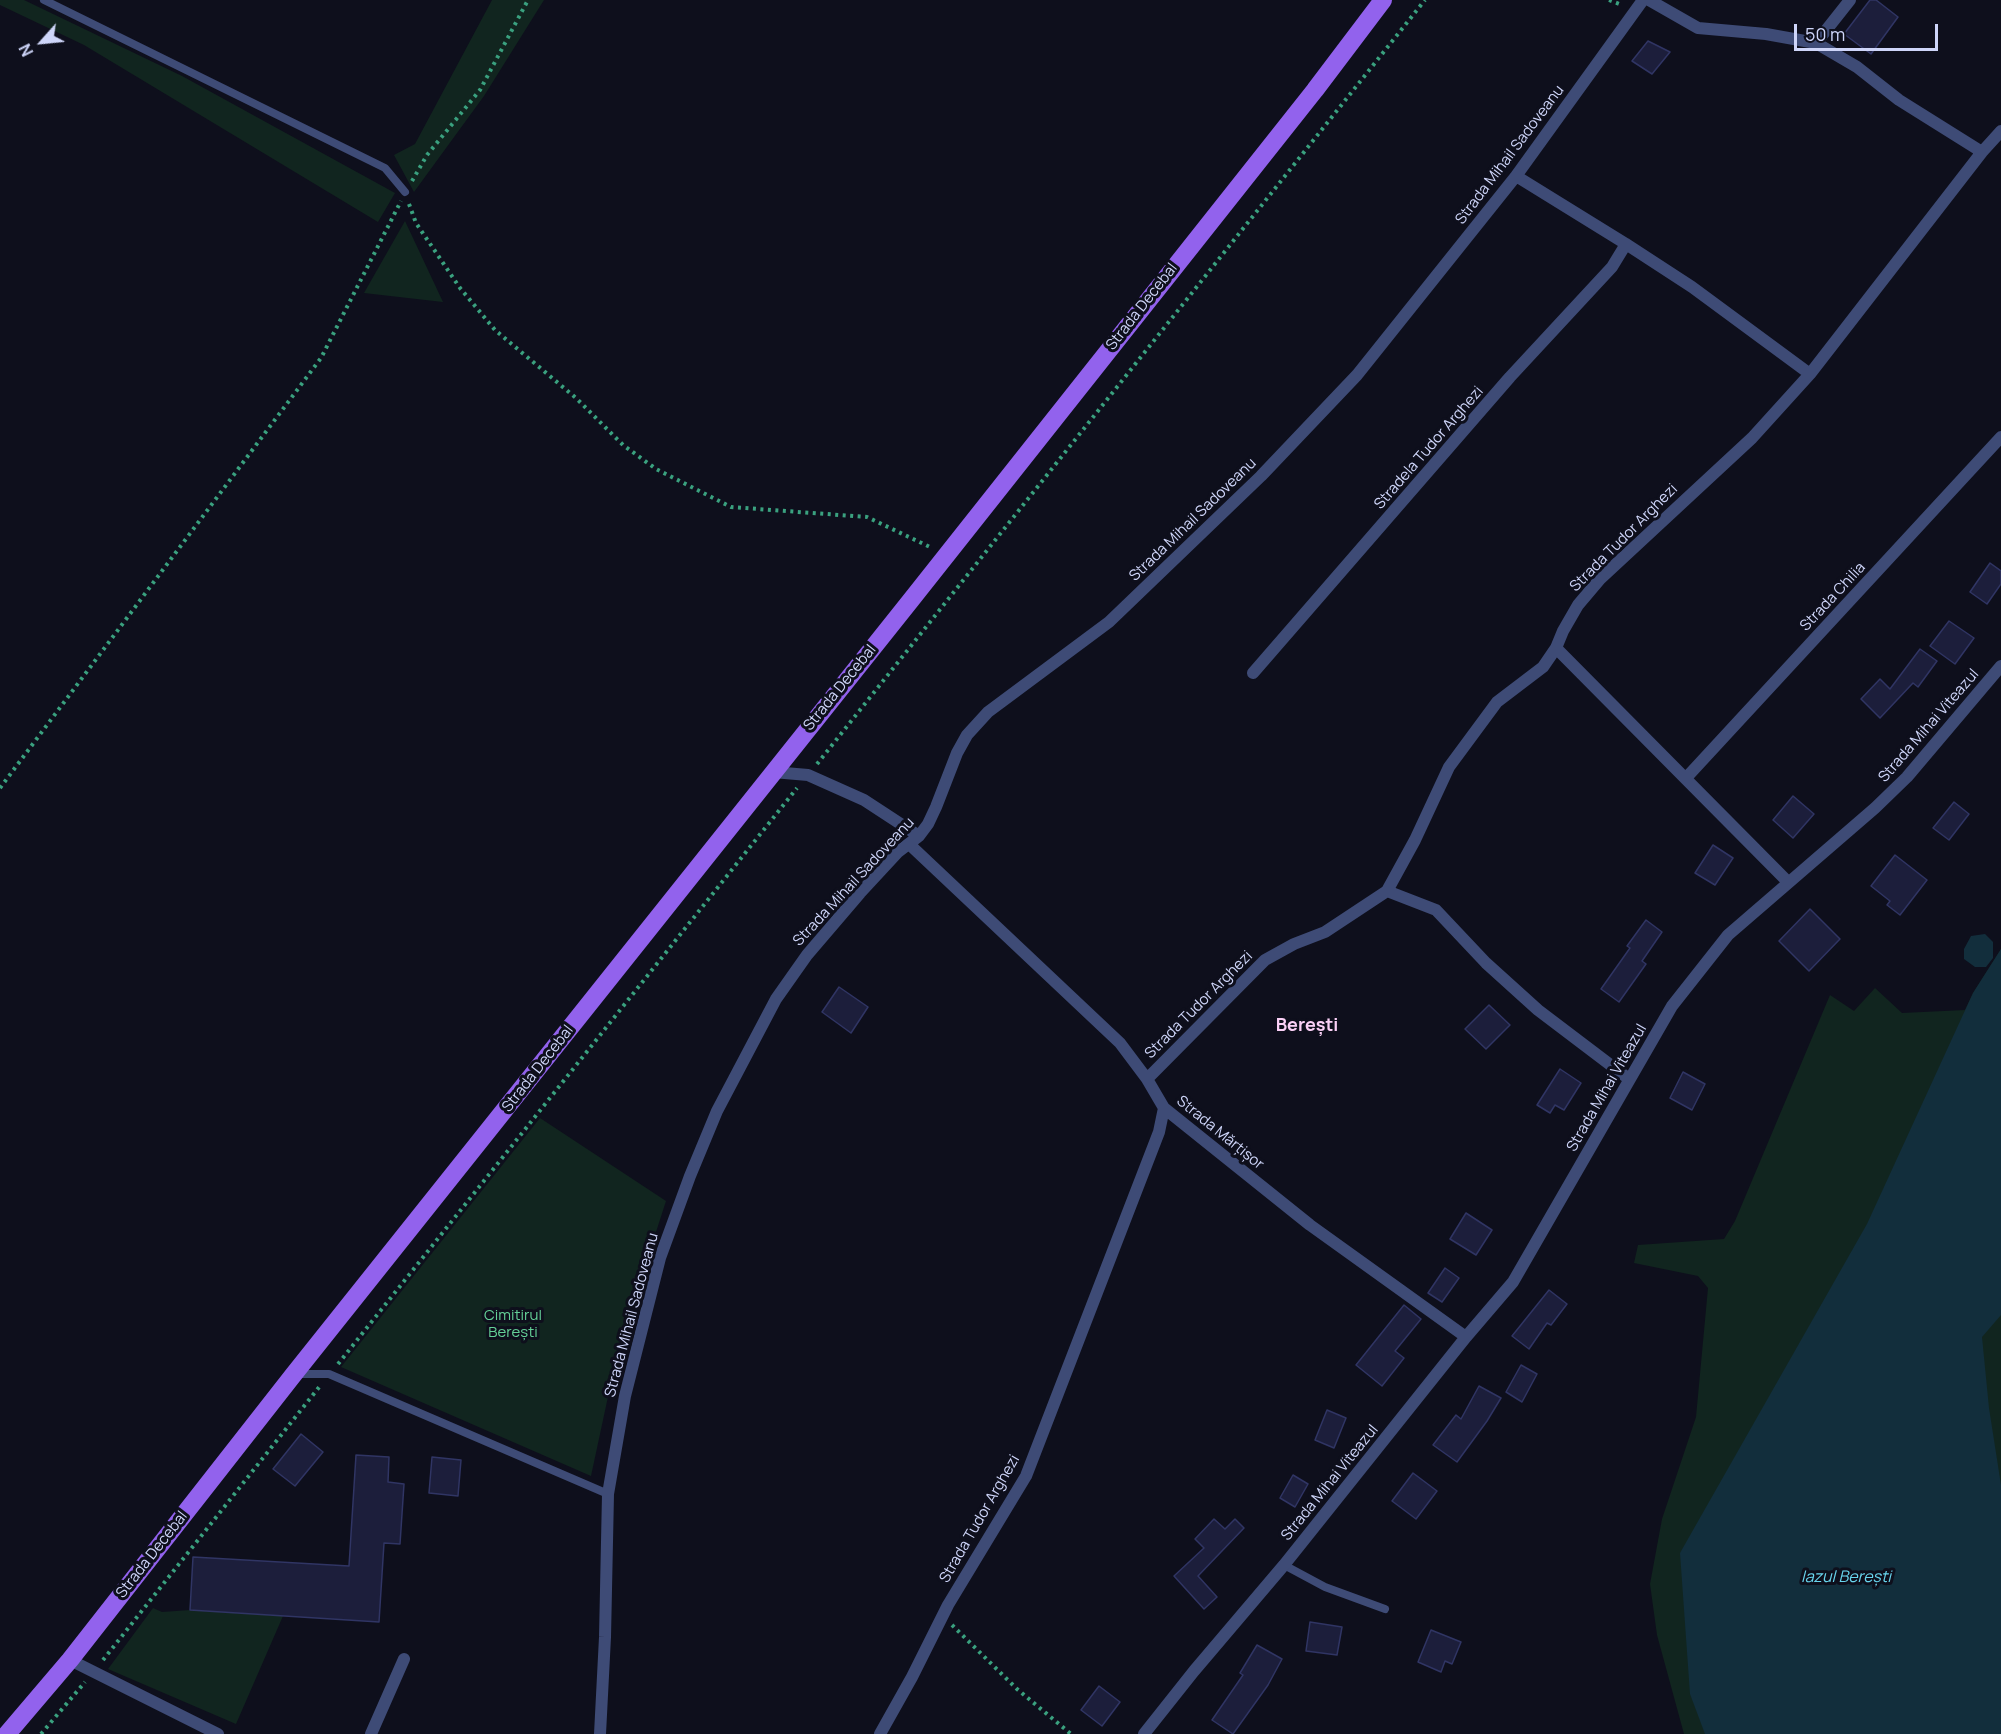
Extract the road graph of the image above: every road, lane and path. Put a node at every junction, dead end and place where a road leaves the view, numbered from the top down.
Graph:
1 (44, 0) edge
2 (528, 0) edge
3 (1383, 0) edge
4 (1425, 0) edge
5 (1643, 0) edge
6 (1649, 0) edge
7 (1850, 0) edge
8 (1816, 43) junction
9 (2001, 131) edge
10 (1982, 152) junction
11 (1516, 176) junction
12 (405, 192) junction
13 (1626, 244) junction
14 (1810, 374) junction
15 (2001, 437) edge
16 (946, 554) junction
17 (1556, 648) junction
18 (2001, 666) edge
19 (1253, 673) dead end
20 (773, 772) junction
21 (808, 775) junction
22 (1686, 778) junction
23 (0, 788) edge
24 (919, 836) junction
25 (909, 844) junction
26 (1788, 882) junction
27 (1387, 891) junction
28 (1147, 1079) junction
29 (1629, 1079) junction
30 (1164, 1108) junction
31 (1466, 1337) junction
32 (294, 1374) junction
33 (329, 1374) junction
34 (608, 1494) junction
35 (1284, 1565) junction
36 (1385, 1609) dead end
37 (943, 1616) junction
38 (404, 1659) dead end
39 (69, 1660) junction
40 (93, 1672) junction
41 (7, 1734) edge
42 (40, 1734) edge
43 (218, 1734) edge
44 (371, 1734) edge
45 (600, 1734) edge
46 (879, 1734) edge
47 (1071, 1734) edge
48 (1144, 1734) edge

1 - 12 lane
2 - 12 path
3 - 16 main road, Strada Decebal
4 - 21 path
5 - 11 street, Strada Mihail Sadoveanu
6 - 8 street
7 - 8 street
8 - 10 street
9 - 10 street, Strada Tudor Arghezi
10 - 14 street, Strada Tudor Arghezi
11 - 13 street
11 - 24 street, Strada Mihail Sadoveanu
12 - 16 path
12 - 23 path
13 - 14 street
13 - 19 street, Stradela Tudor Arghezi
14 - 17 street, Strada Tudor Arghezi
15 - 22 street, Strada Chilia
16 - 20 main road, Strada Decebal
17 - 22 street
17 - 27 street, Strada Tudor Arghezi
18 - 26 street, Strada Mihai Viteazul
20 - 21 street
20 - 32 main road, Strada Decebal
21 - 24 street
21 - 33 path
22 - 26 street
24 - 25 street, Strada Mihail Sadoveanu
25 - 28 street, Strada Mărțișor
25 - 34 street, Strada Mihail Sadoveanu
26 - 29 street, Strada Mihai Viteazul
27 - 28 street, Strada Tudor Arghezi
27 - 29 street
28 - 30 street, Strada Mărțișor
29 - 31 street, Strada Mihai Viteazul
30 - 31 street, Strada Mărțișor
30 - 37 street, Strada Tudor Arghezi
31 - 35 street, Strada Mihai Viteazul
32 - 33 lane
32 - 39 main road, Strada Decebal
33 - 34 lane
33 - 40 path
34 - 45 street, Strada Mihail Sadoveanu
35 - 36 lane, Strada Mihai Viteazul
35 - 48 street, Strada Mihai Viteazul
37 - 46 street, Strada Tudor Arghezi
37 - 47 path
38 - 44 street
39 - 40 street
39 - 41 main road, Strada Decebal
40 - 42 path
40 - 43 street

